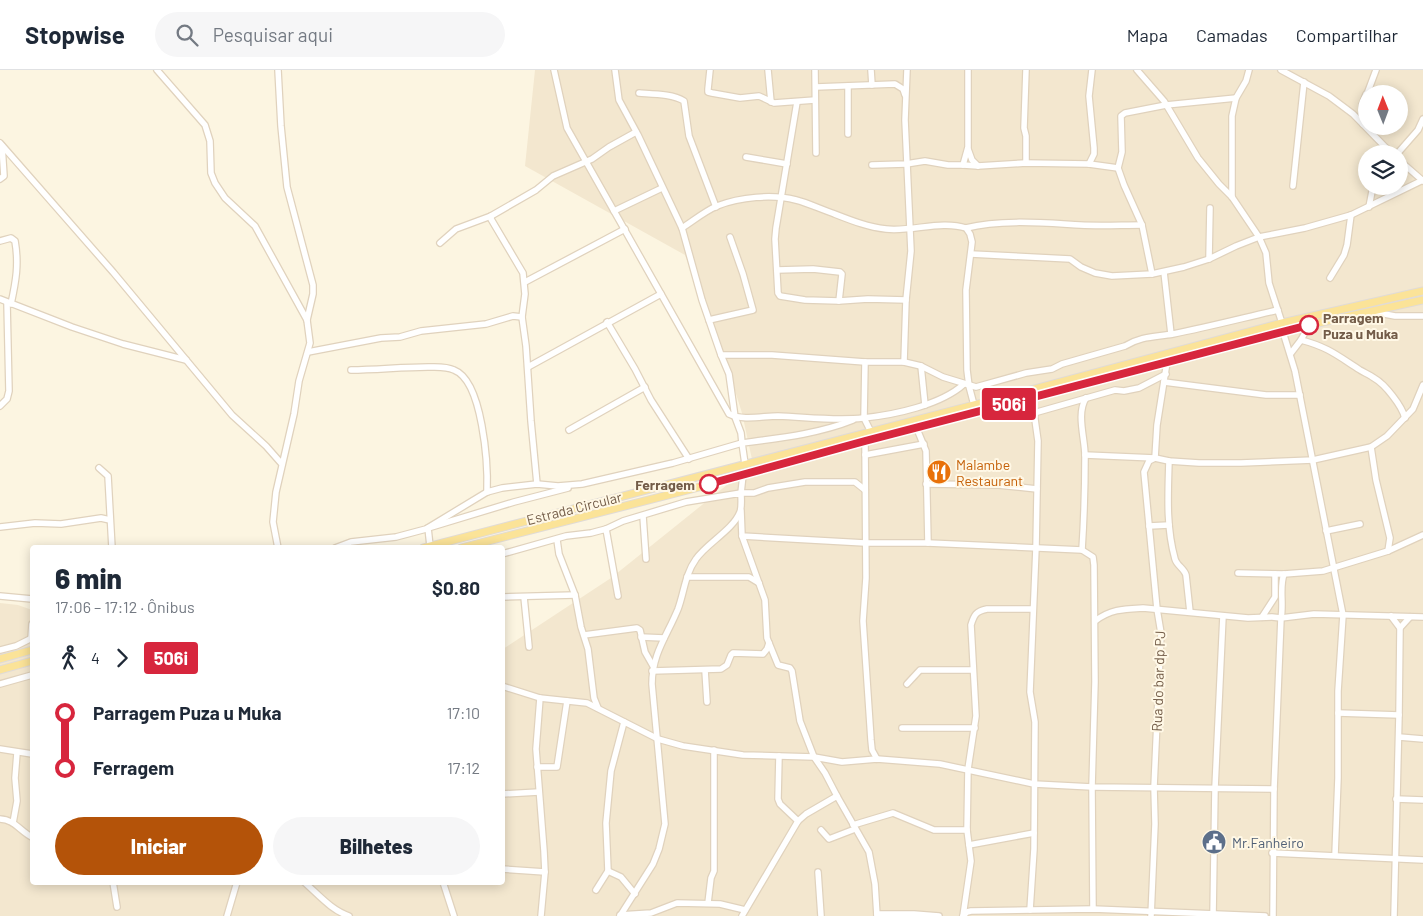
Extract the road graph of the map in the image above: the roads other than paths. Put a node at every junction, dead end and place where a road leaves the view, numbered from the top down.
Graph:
1 (157, 70) edge
2 (278, 70) edge
3 (554, 70) edge
4 (615, 70) edge
5 (710, 70) edge
6 (768, 70) edge
7 (815, 70) edge
8 (871, 70) edge
9 (907, 70) edge
10 (968, 70) edge
11 (1026, 70) edge
12 (1092, 70) edge
13 (1137, 70) edge
14 (1249, 70) edge
15 (1281, 70) edge
16 (1376, 70) edge
17 (1304, 82) junction
18 (872, 85) junction
19 (1370, 85) edge
20 (848, 86) junction
21 (816, 87) junction
22 (640, 93) dead end
23 (906, 97) junction
24 (1236, 98) junction
25 (815, 100) junction
26 (771, 102) junction
27 (797, 102) junction
28 (1166, 105) junction
29 (1358, 109) edge
30 (1352, 114) junction
31 (1358, 119) edge
32 (1423, 119) edge
33 (636, 132) junction
34 (848, 134) dead end
35 (1373, 135) edge
36 (1, 144) edge
37 (1382, 145) edge
38 (1405, 145) edge
39 (968, 147) junction
40 (816, 152) dead end
41 (746, 157) dead end
42 (586, 162) junction
43 (1026, 163) junction
44 (787, 164) junction
45 (906, 164) junction
46 (1089, 164) junction
47 (872, 165) dead end
48 (963, 165) junction
49 (978, 166) junction
50 (1118, 168) junction
51 (1408, 168) edge
52 (0, 179) edge
53 (1423, 181) edge
54 (1293, 186) dead end
55 (662, 188) junction
56 (1371, 195) edge
57 (782, 197) junction
58 (1232, 197) junction
59 (716, 206) junction
60 (1210, 208) dead end
61 (1369, 208) junction
62 (614, 211) junction
63 (1351, 215) junction
64 (491, 216) junction
65 (1142, 225) junction
66 (682, 228) junction
67 (909, 228) junction
68 (966, 228) junction
69 (625, 229) junction
70 (730, 237) dead end
71 (1259, 237) junction
72 (0, 241) edge
73 (440, 243) dead end
74 (971, 254) junction
75 (1209, 259) junction
76 (777, 270) junction
77 (1164, 272) junction
78 (1152, 274) junction
79 (1330, 278) dead end
80 (525, 282) junction
81 (1423, 291) edge
82 (661, 294) junction
83 (0, 299) edge
84 (906, 300) junction
85 (1423, 300) edge
86 (839, 302) junction
87 (9, 303) junction
88 (1278, 310) junction
89 (1372, 311) junction
90 (1423, 316) edge
91 (522, 317) junction
92 (307, 320) junction
93 (708, 320) junction
94 (607, 322) junction
95 (1282, 323) junction
96 (1309, 325) junction
97 (1283, 332) junction
98 (1171, 334) junction
99 (1301, 340) junction
100 (308, 352) junction
101 (1291, 354) junction
102 (721, 355) junction
103 (186, 360) junction
104 (865, 362) junction
105 (904, 362) junction
106 (1167, 362) junction
107 (921, 366) junction
108 (528, 367) junction
109 (350, 370) dead end
110 (1166, 374) junction
111 (1164, 382) junction
112 (966, 385) junction
113 (1423, 385) edge
114 (644, 387) junction
115 (1300, 395) junction
116 (1032, 398) junction
117 (1082, 401) junction
118 (925, 405) junction
119 (974, 405) junction
120 (0, 406) edge
121 (1034, 413) junction
122 (736, 417) junction
123 (856, 418) junction
124 (864, 418) junction
125 (1405, 418) junction
126 (917, 429) junction
127 (569, 430) dead end
128 (871, 432) junction
129 (865, 441) junction
130 (742, 443) junction
131 (924, 444) junction
132 (1371, 447) junction
133 (865, 455) junction
134 (1085, 455) junction
135 (1155, 458) junction
136 (688, 459) junction
137 (1313, 460) junction
138 (1170, 461) junction
139 (282, 463) junction
140 (744, 464) junction
141 (99, 468) dead end
142 (865, 473) junction
143 (743, 475) junction
144 (855, 482) junction
145 (537, 484) junction
146 (582, 484) junction
147 (926, 484) junction
148 (1037, 489) junction
149 (865, 490) junction
150 (486, 492) junction
151 (741, 493) junction
152 (741, 511) junction
153 (643, 516) junction
154 (110, 520) junction
155 (1360, 524) dead end
156 (1169, 525) junction
157 (1149, 526) junction
158 (0, 527) edge
159 (428, 528) junction
160 (606, 529) junction
161 (1326, 531) junction
162 (1423, 535) edge
163 (742, 536) junction
164 (495, 538) junction
165 (1390, 538) junction
166 (557, 540) junction
167 (865, 543) junction
168 (928, 543) junction
169 (112, 545) edge
170 (277, 545) edge
171 (343, 545) edge
172 (426, 545) edge
173 (434, 545) edge
174 (471, 545) edge
175 (496, 545) edge
176 (1401, 545) junction
177 (1036, 548) junction
178 (1082, 550) junction
179 (1388, 551) junction
180 (505, 553) edge
181 (646, 559) dead end
182 (1334, 568) junction
183 (1238, 573) dead end
184 (1275, 574) junction
185 (1284, 574) junction
186 (687, 577) junction
187 (759, 583) junction
188 (575, 594) junction
189 (0, 596) edge
190 (618, 596) dead end
191 (505, 597) edge
192 (524, 598) junction
193 (30, 599) edge
194 (1033, 609) junction
195 (1094, 609) junction
196 (1157, 609) junction
197 (1190, 612) junction
198 (1106, 613) junction
199 (1343, 615) junction
200 (1223, 616) junction
201 (1391, 616) junction
202 (1262, 617) junction
203 (1410, 617) junction
204 (1281, 618) junction
205 (1423, 618) edge
206 (1095, 621) junction
207 (1400, 628) junction
208 (584, 635) junction
209 (641, 637) junction
210 (664, 638) junction
211 (30, 640) edge
212 (769, 643) junction
213 (530, 647) dead end
214 (0, 650) edge
215 (30, 651) edge
216 (773, 653) junction
217 (763, 654) junction
218 (0, 659) edge
219 (30, 662) edge
220 (652, 668) junction
221 (0, 670) edge
222 (705, 670) junction
223 (973, 670) junction
224 (30, 675) edge
225 (0, 684) edge
226 (908, 684) dead end
227 (505, 687) edge
228 (540, 698) junction
229 (594, 698) junction
230 (567, 702) junction
231 (707, 702) dead end
232 (587, 703) junction
233 (598, 708) junction
234 (1338, 713) junction
235 (1399, 714) junction
236 (624, 722) junction
237 (902, 728) dead end
238 (975, 728) junction
239 (1399, 737) junction
240 (658, 739) junction
241 (1423, 739) edge
242 (672, 743) junction
243 (0, 749) edge
244 (658, 750) junction
245 (714, 750) junction
246 (872, 750) junction
247 (17, 753) junction
248 (30, 754) edge
249 (779, 756) junction
250 (814, 757) junction
251 (877, 759) junction
252 (866, 760) junction
253 (832, 761) junction
254 (537, 767) junction
255 (968, 769) junction
256 (825, 773) junction
257 (1034, 784) junction
258 (1092, 787) junction
259 (1154, 787) junction
260 (1215, 788) junction
261 (1274, 789) junction
262 (538, 792) junction
263 (505, 794) edge
264 (836, 796) junction
265 (1396, 799) junction
266 (1423, 800) edge
267 (0, 819) edge
268 (798, 821) junction
269 (13, 823) junction
270 (854, 827) junction
271 (822, 830) dead end
272 (967, 830) junction
273 (1034, 833) junction
274 (30, 836) edge
275 (970, 845) junction
276 (1272, 853) junction
277 (1335, 855) junction
278 (1395, 860) junction
279 (1423, 860) edge
280 (505, 870) edge
281 (608, 871) junction
282 (545, 872) junction
283 (818, 872) dead end
284 (113, 885) edge
285 (236, 885) edge
286 (308, 885) edge
287 (444, 885) edge
288 (596, 890) dead end
289 (635, 894) junction
290 (708, 904) junction
291 (117, 908) dead end
292 (745, 910) junction
293 (1030, 910) junction
294 (1093, 910) junction
295 (339, 912) junction
296 (1151, 914) edge
297 (877, 915) edge
298 (1213, 915) edge
299 (227, 916) edge
300 (333, 916) edge
301 (350, 916) edge
302 (454, 916) edge
303 (541, 916) edge
304 (620, 916) edge
305 (742, 916) edge
306 (821, 916) edge
307 (939, 916) edge
308 (963, 916) edge
309 (1265, 916) edge
310 (1272, 916) edge
311 (1394, 916) edge

1 - 92 street
2 - 92 street
3 - 42 street
4 - 33 street
5 - 26 street
6 - 26 street
7 - 21 street
8 - 18 street
9 - 23 street
10 - 39 street
11 - 43 street
12 - 46 street
13 - 28 street
14 - 24 street
15 - 17 street
16 - 19 street
17 - 30 street
17 - 54 street
18 - 20 street
18 - 23 street
20 - 21 street
20 - 34 street
21 - 25 street
22 - 59 street
23 - 45 street
24 - 28 street
24 - 58 street
25 - 27 street
25 - 40 street
26 - 27 street
27 - 44 street
28 - 50 street
28 - 58 street
29 - 30 street
30 - 31 street
32 - 38 street
33 - 42 street
33 - 55 street
35 - 37 street
36 - 52 street
36 - 103 street
39 - 48 street
39 - 49 street
41 - 44 street
42 - 62 street
42 - 64 street
43 - 46 street
43 - 49 street
44 - 57 street
45 - 47 street
45 - 48 street
45 - 67 street
46 - 50 street
48 - 49 street
50 - 65 street
51 - 53 street
53 - 61 street
55 - 62 street
55 - 66 street
56 - 61 street
57 - 59 street
57 - 67 street
57 - 76 street
58 - 71 street
59 - 66 street
60 - 75 street
61 - 63 street
62 - 69 street
63 - 71 street
63 - 79 street
64 - 73 street
64 - 80 street
65 - 68 street
65 - 78 street
66 - 93 street
67 - 68 street
67 - 84 street
68 - 74 street
69 - 80 street
69 - 82 street
70 - 93 street
71 - 75 street
71 - 88 street
72 - 87 street
74 - 78 street
74 - 112 street
75 - 77 street
76 - 86 street
76 - 86 street
77 - 78 street
77 - 98 street
80 - 91 street
81 - 95 main road, Estrada Circular
82 - 94 street
82 - 122 street
83 - 87 street
84 - 86 street
84 - 105 street
85 - 89 main road, Estrada Circular
87 - 103 street
87 - 120 street
88 - 95 street
88 - 98 street
89 - 90 street
89 - 96 main road, Estrada Circular
91 - 100 street
91 - 108 street
92 - 100 street
93 - 102 street
94 - 108 street
94 - 114 street
95 - 119 main road, Estrada Circular
96 - 97 main road, Estrada Circular
96 - 99 street
97 - 101 street
97 - 106 main road, Estrada Circular
98 - 112 street
99 - 101 street
99 - 125 street
100 - 139 street
101 - 115 street
102 - 104 street
102 - 122 street
103 - 139 street
104 - 105 street
104 - 124 street
105 - 107 street
106 - 110 street, Rua do bar dp PJ
106 - 116 main road, Estrada Circular
107 - 112 street
107 - 118 street
108 - 145 street
109 - 150 street
110 - 111 street, Rua do bar dp PJ
110 - 117 street
111 - 115 street
111 - 135 street, Rua do bar dp PJ
112 - 118 street
112 - 119 street
113 - 125 street
114 - 127 street
114 - 136 street
115 - 137 street
116 - 121 street
116 - 126 main road, Estrada Circular
117 - 121 street
117 - 134 street
118 - 124 street
119 - 128 main road, Estrada Circular
121 - 148 street
122 - 123 street
122 - 130 street
123 - 124 street
123 - 130 street
124 - 128 street
125 - 132 street
126 - 129 main road, Estrada Circular
126 - 131 street
128 - 140 main road, Estrada Circular
129 - 133 street
129 - 143 main road, Estrada Circular
130 - 136 street
130 - 140 street
131 - 133 street
131 - 147 street
132 - 137 street
132 - 165 street
133 - 142 street
134 - 135 street
134 - 178 street
135 - 138 street
135 - 157 street, Rua do bar dp PJ
136 - 146 street
137 - 138 street
137 - 161 street
138 - 156 street
139 - 170 street
140 - 173 main road, Estrada Circular
141 - 154 street
142 - 144 street
142 - 149 street
143 - 151 street
143 - 164 main road, Estrada Circular
144 - 149 street
144 - 151 street
145 - 146 street
145 - 150 street
146 - 159 street
147 - 148 street
147 - 168 street
148 - 177 street
149 - 167 street
150 - 159 street
151 - 152 street
151 - 153 street
152 - 163 street
152 - 186 street
153 - 160 street
153 - 181 street
154 - 158 street
154 - 169 street
155 - 161 street
156 - 157 street
156 - 197 street
157 - 196 street, Rua do bar dp PJ
159 - 171 street
159 - 172 street
160 - 166 street
160 - 190 street
161 - 182 street
162 - 176 street
163 - 167 street
163 - 187 street
164 - 174 main road, Estrada Circular
164 - 175 street
165 - 176 street
165 - 179 street
166 - 180 street
166 - 188 street
167 - 168 street
167 - 246 street
168 - 177 street
176 - 179 street
177 - 178 street
177 - 194 street
178 - 195 street
179 - 182 street
182 - 185 street
182 - 199 street
183 - 184 street
184 - 185 street
184 - 202 street
185 - 204 street
186 - 187 street
186 - 210 street
187 - 212 street
188 - 192 street
188 - 208 street
189 - 193 street
191 - 192 street
192 - 213 street
194 - 223 street
194 - 257 street
195 - 198 street
195 - 206 street
196 - 197 street
196 - 198 street
196 - 259 street, Rua do bar dp PJ
197 - 200 street
198 - 206 street
199 - 201 street
199 - 204 street
199 - 234 street
200 - 202 street
200 - 260 street
201 - 203 street
201 - 207 street
202 - 204 street
203 - 205 street
203 - 207 street
204 - 261 street
206 - 258 street
207 - 235 street
208 - 209 street
208 - 229 street
209 - 210 street
209 - 220 street
210 - 220 street
211 - 214 street
212 - 216 street
212 - 217 street
215 - 218 main road
216 - 217 street
216 - 250 street
217 - 222 street
219 - 221 main road
220 - 222 street
220 - 240 street
222 - 231 street
223 - 226 street
223 - 238 street
224 - 225 street
227 - 228 street
228 - 230 street
228 - 254 street
229 - 232 street
229 - 233 street
230 - 232 street
230 - 254 street
232 - 233 street
233 - 236 street
234 - 235 street
234 - 277 street
235 - 239 street
236 - 240 street
236 - 281 street
237 - 238 street
238 - 255 street
239 - 241 street
239 - 265 street
240 - 242 street
240 - 244 street
242 - 244 street
242 - 245 street
243 - 247 street
244 - 289 street
245 - 249 street
245 - 290 street
246 - 251 street
246 - 252 street
247 - 248 street
247 - 269 street
249 - 250 street
249 - 268 street
250 - 253 street
250 - 256 street
251 - 252 street
251 - 255 street
252 - 253 street
253 - 256 street
254 - 262 street
255 - 257 street
255 - 272 street
256 - 264 street
257 - 258 street
257 - 273 street
258 - 259 street
258 - 294 street
259 - 260 street
259 - 296 street, Rua do bar dp PJ
260 - 261 street
260 - 298 street
261 - 276 street
262 - 263 street
262 - 282 street
264 - 268 street
264 - 270 street
265 - 266 street
265 - 278 street
267 - 269 street
268 - 292 street
269 - 274 street
270 - 271 street
270 - 272 street
270 - 297 street
272 - 275 street
273 - 275 street
273 - 293 street
275 - 308 street
276 - 277 street
276 - 310 street
277 - 278 street
278 - 279 street
278 - 311 street
280 - 282 street
281 - 288 street
281 - 289 street
282 - 303 street
283 - 306 street
284 - 291 street
285 - 299 street
286 - 295 street
287 - 302 street
289 - 304 street
290 - 292 street
290 - 304 street
292 - 305 street
293 - 294 street
293 - 308 street
294 - 296 street
295 - 300 street
295 - 301 street
296 - 298 street
297 - 307 street
298 - 309 street

